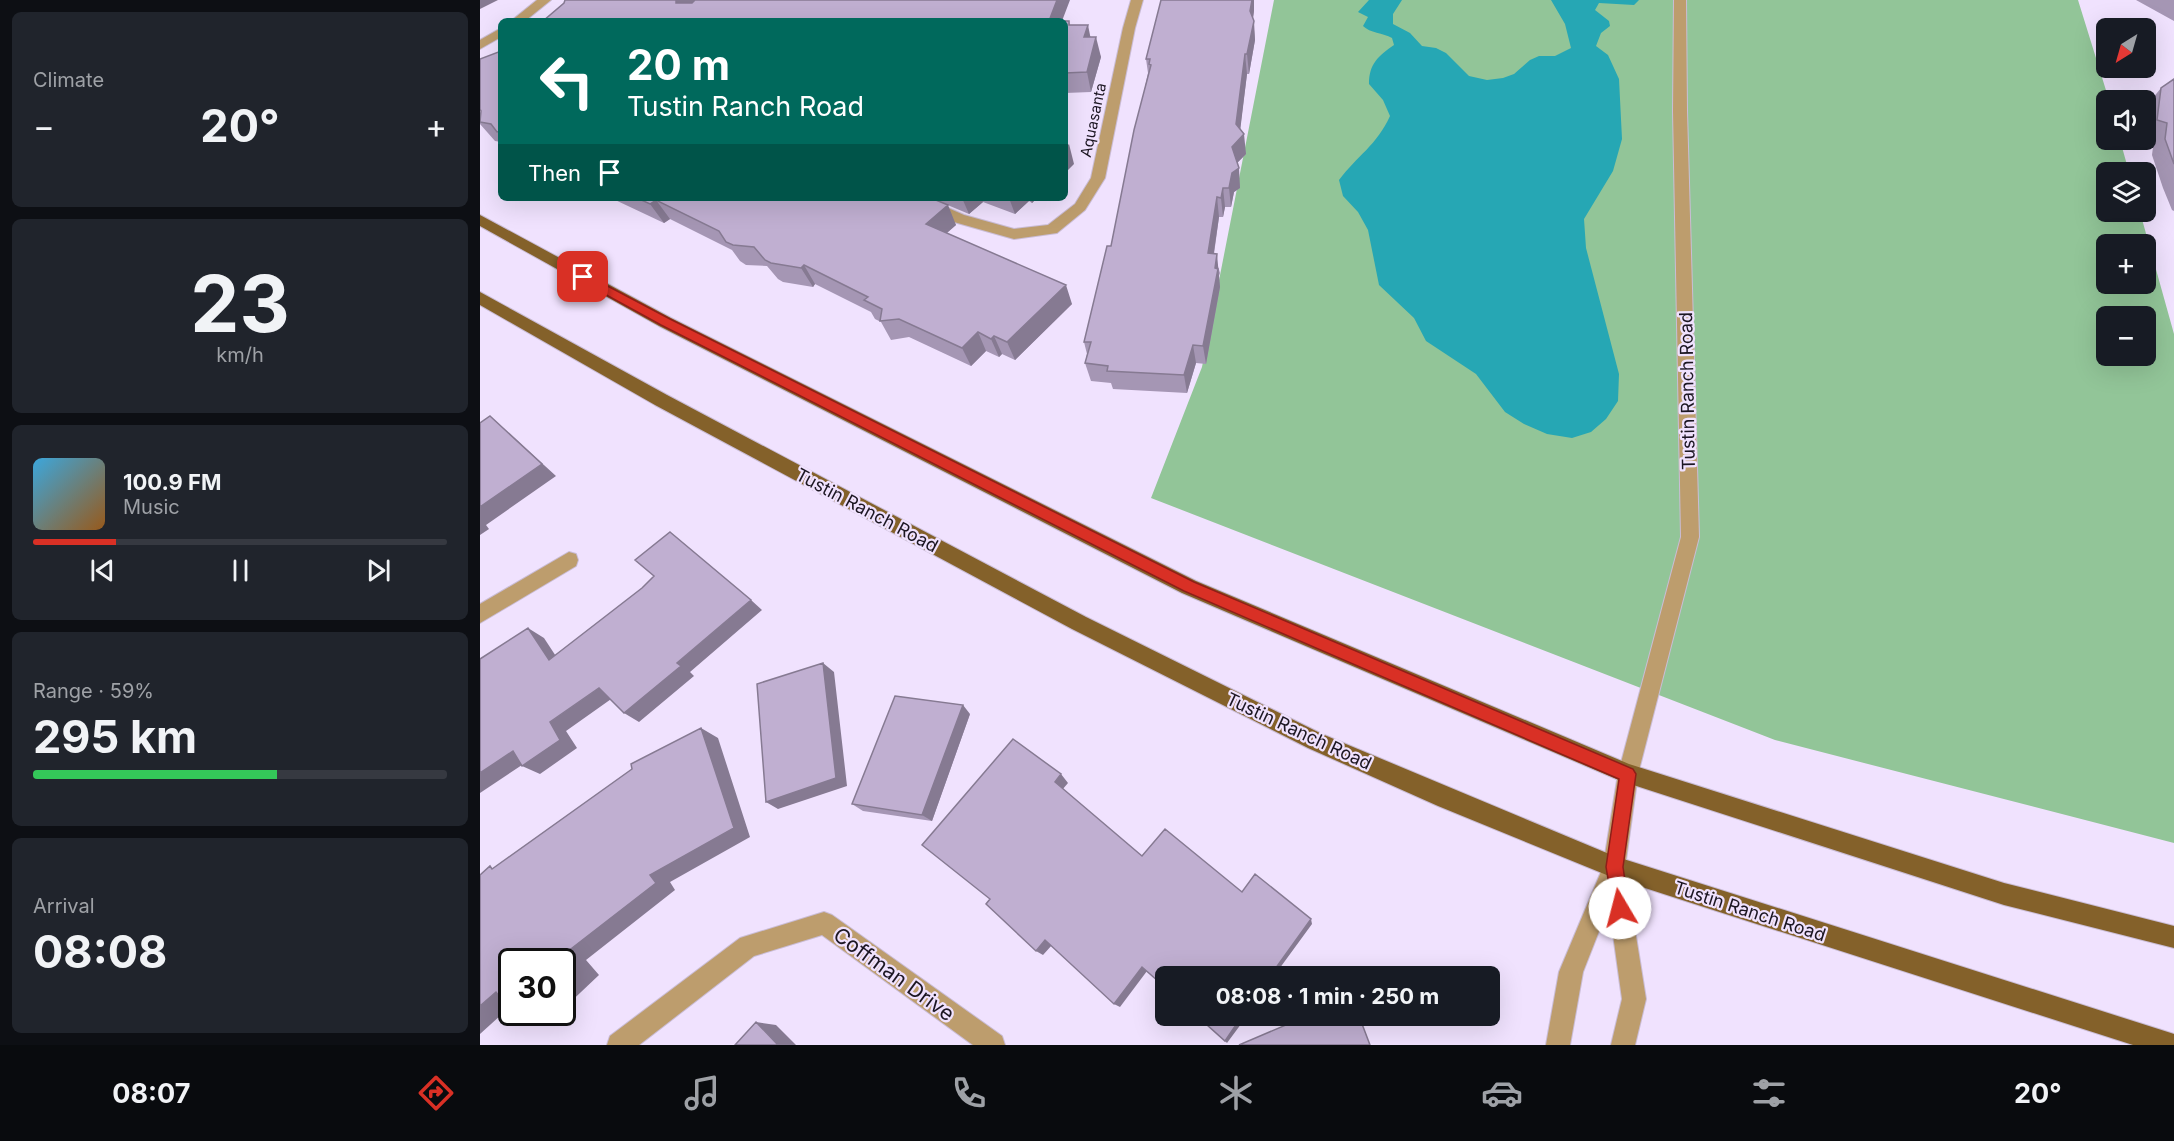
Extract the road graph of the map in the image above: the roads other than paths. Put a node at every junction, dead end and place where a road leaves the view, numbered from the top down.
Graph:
1 (545, 0) edge
2 (1137, 0) edge
3 (1680, 0) edge
4 (521, 18) edge
5 (498, 34) edge
6 (480, 45) edge
7 (920, 201) edge
8 (480, 220) edge
9 (480, 298) edge
10 (569, 560) dead end
11 (480, 614) edge
12 (1628, 774) junction
13 (1614, 867) junction
14 (2174, 937) edge
15 (619, 1045) edge
16 (993, 1045) edge
17 (1558, 1045) edge
18 (1623, 1045) edge
19 (2171, 1045) edge

1 - 4 street
2 - 7 street, Aquasanta
3 - 12 street, Tustin Ranch Road
5 - 6 street
8 - 12 main road
9 - 13 main road, Tustin Ranch Road
10 - 11 street
12 - 13 street, Tustin Ranch Road
12 - 14 main road
13 - 17 street
13 - 18 street
13 - 19 main road, Tustin Ranch Road
15 - 16 street, Coffman Drive

